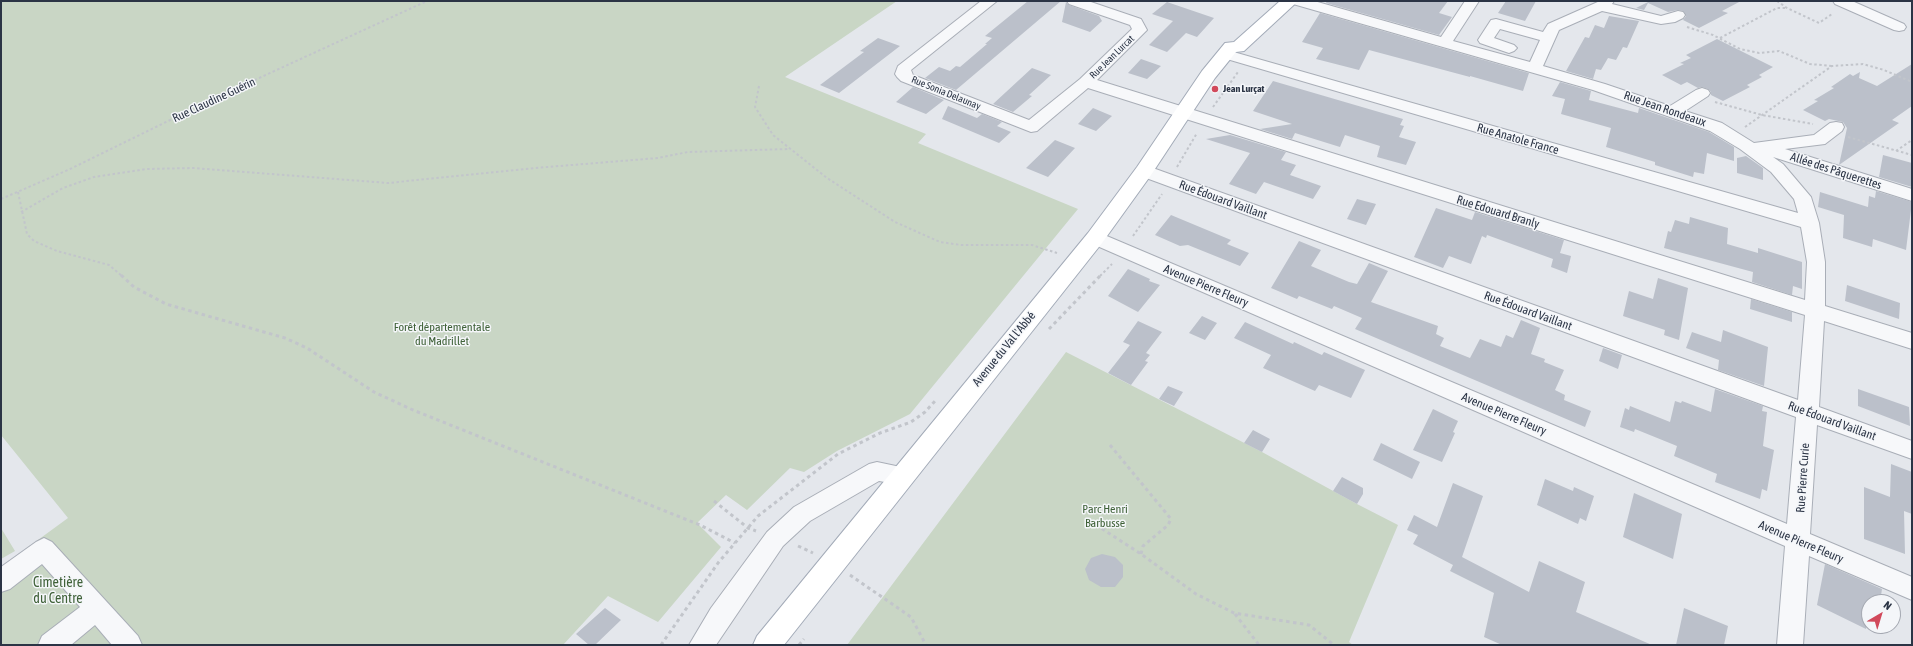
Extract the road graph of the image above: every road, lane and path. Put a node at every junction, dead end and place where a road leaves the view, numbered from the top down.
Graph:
1 (427, 1) edge
2 (990, 1) edge
3 (1074, 1) edge
4 (1268, 1) edge
5 (1290, 1) edge
6 (1298, 1) edge
7 (1472, 1) edge
8 (1777, 1) edge
9 (1604, 3) edge
10 (1844, 3) edge
11 (1788, 8) junction
12 (1674, 17) joint
13 (1899, 28) dead end
14 (1549, 38) junction
15 (1720, 39) junction
16 (1445, 42) junction
17 (1228, 51) junction
18 (1537, 62) junction
19 (1832, 66) junction
20 (1086, 82) junction
21 (1912, 82) edge
22 (759, 86) dead end
23 (1702, 93) dead end
24 (1673, 111) junction
25 (1182, 112) junction
26 (1836, 127) dead end
27 (1732, 136) junction
28 (1912, 140) edge
29 (1755, 148) junction
30 (789, 149) junction
31 (1896, 151) dead end
32 (1144, 171) junction
33 (18, 192) junction
34 (1162, 193) dead end
35 (1912, 195) edge
36 (1, 200) edge
37 (21, 212) junction
38 (1810, 223) junction
39 (1095, 238) junction
40 (1132, 238) dead end
41 (1061, 248) dead end
42 (1057, 253) junction
43 (1052, 258) dead end
44 (1114, 262) dead end
45 (1815, 311) junction
46 (1048, 330) dead end
47 (1912, 341) edge
48 (935, 400) dead end
49 (1808, 412) junction
50 (1110, 445) dead end
51 (1912, 450) edge
52 (902, 476) junction
53 (714, 501) dead end
54 (1090, 521) dead end
55 (748, 528) junction
56 (1798, 540) junction
57 (735, 543) junction
58 (1141, 554) junction
59 (833, 563) junction
60 (854, 571) dead end
61 (851, 576) junction
62 (1, 581) edge
63 (846, 582) dead end
64 (1912, 589) edge
65 (97, 609) junction
66 (1234, 613) junction
67 (809, 632) dead end
68 (51, 645) edge
69 (129, 645) edge
70 (661, 645) edge
71 (702, 645) edge
72 (767, 645) edge
73 (799, 645) edge
74 (926, 645) edge
75 (1259, 645) edge
76 (1334, 645) edge
77 (1790, 645) edge

1 - 33 path, Rue Claudine Guérin
2 - 20 street, Rue Sonia Delaunay
3 - 20 street, Rue Jean Lurcat
4 - 17 main road, Avenue du Val l'Abbé
5 - 17 main road, Avenue du Val l'Abbé
6 - 16 street, Rue Jean Rondeaux
7 - 16 street
8 - 11 path
9 - 12 street
9 - 14 street
10 - 11 path
10 - 13 street
11 - 15 path
12 - 15 path
14 - 18 street
14 - 18 street
15 - 19 path
16 - 18 street, Rue Jean Rondeaux
17 - 25 main road, Avenue du Val l'Abbé
17 - 38 street, Rue Anatole France
18 - 24 street, Rue Jean Rondeaux
19 - 21 path
19 - 27 path
20 - 25 street, Rue Jean Lurcat
22 - 30 path
23 - 24 street
24 - 27 street, Rue Jean Rondeaux
25 - 32 main road, Avenue du Val l'Abbé
25 - 45 street, Rue Edouard Branly
26 - 29 street
27 - 29 street, Rue Jean Rondeaux
28 - 31 path
29 - 35 street, Allée des Pâquerettes
29 - 38 street, Rue Jean Rondeaux
30 - 37 path
30 - 42 path
32 - 39 main road, Avenue du Val l'Abbé
32 - 49 street, Rue Édouard Vaillant
33 - 36 path, Rue Claudine Guérin
33 - 37 path
34 - 40 path
37 - 57 path
38 - 45 street, Rue Jean Rondeaux
39 - 52 main road, Avenue du Val l'Abbé
39 - 56 street, Avenue Pierre Fleury
41 - 42 path
42 - 43 path
44 - 46 path
45 - 47 street
45 - 49 street, Rue Pierre Curie
48 - 55 path
49 - 51 street, Rue Édouard Vaillant
49 - 56 street, Rue Pierre Curie
50 - 58 path
52 - 59 main road, Avenue du Val l'Abbé
52 - 71 street
53 - 55 path
54 - 58 path
55 - 57 path
56 - 64 street, Avenue Pierre Fleury
56 - 77 street, Rue Pierre Curie
57 - 70 path
58 - 66 path
59 - 61 path
59 - 72 main road, Avenue du Val l'Abbé
60 - 61 path
61 - 63 path
61 - 74 path
62 - 65 street
65 - 68 street
65 - 69 street
66 - 75 path
66 - 76 path
67 - 73 path

